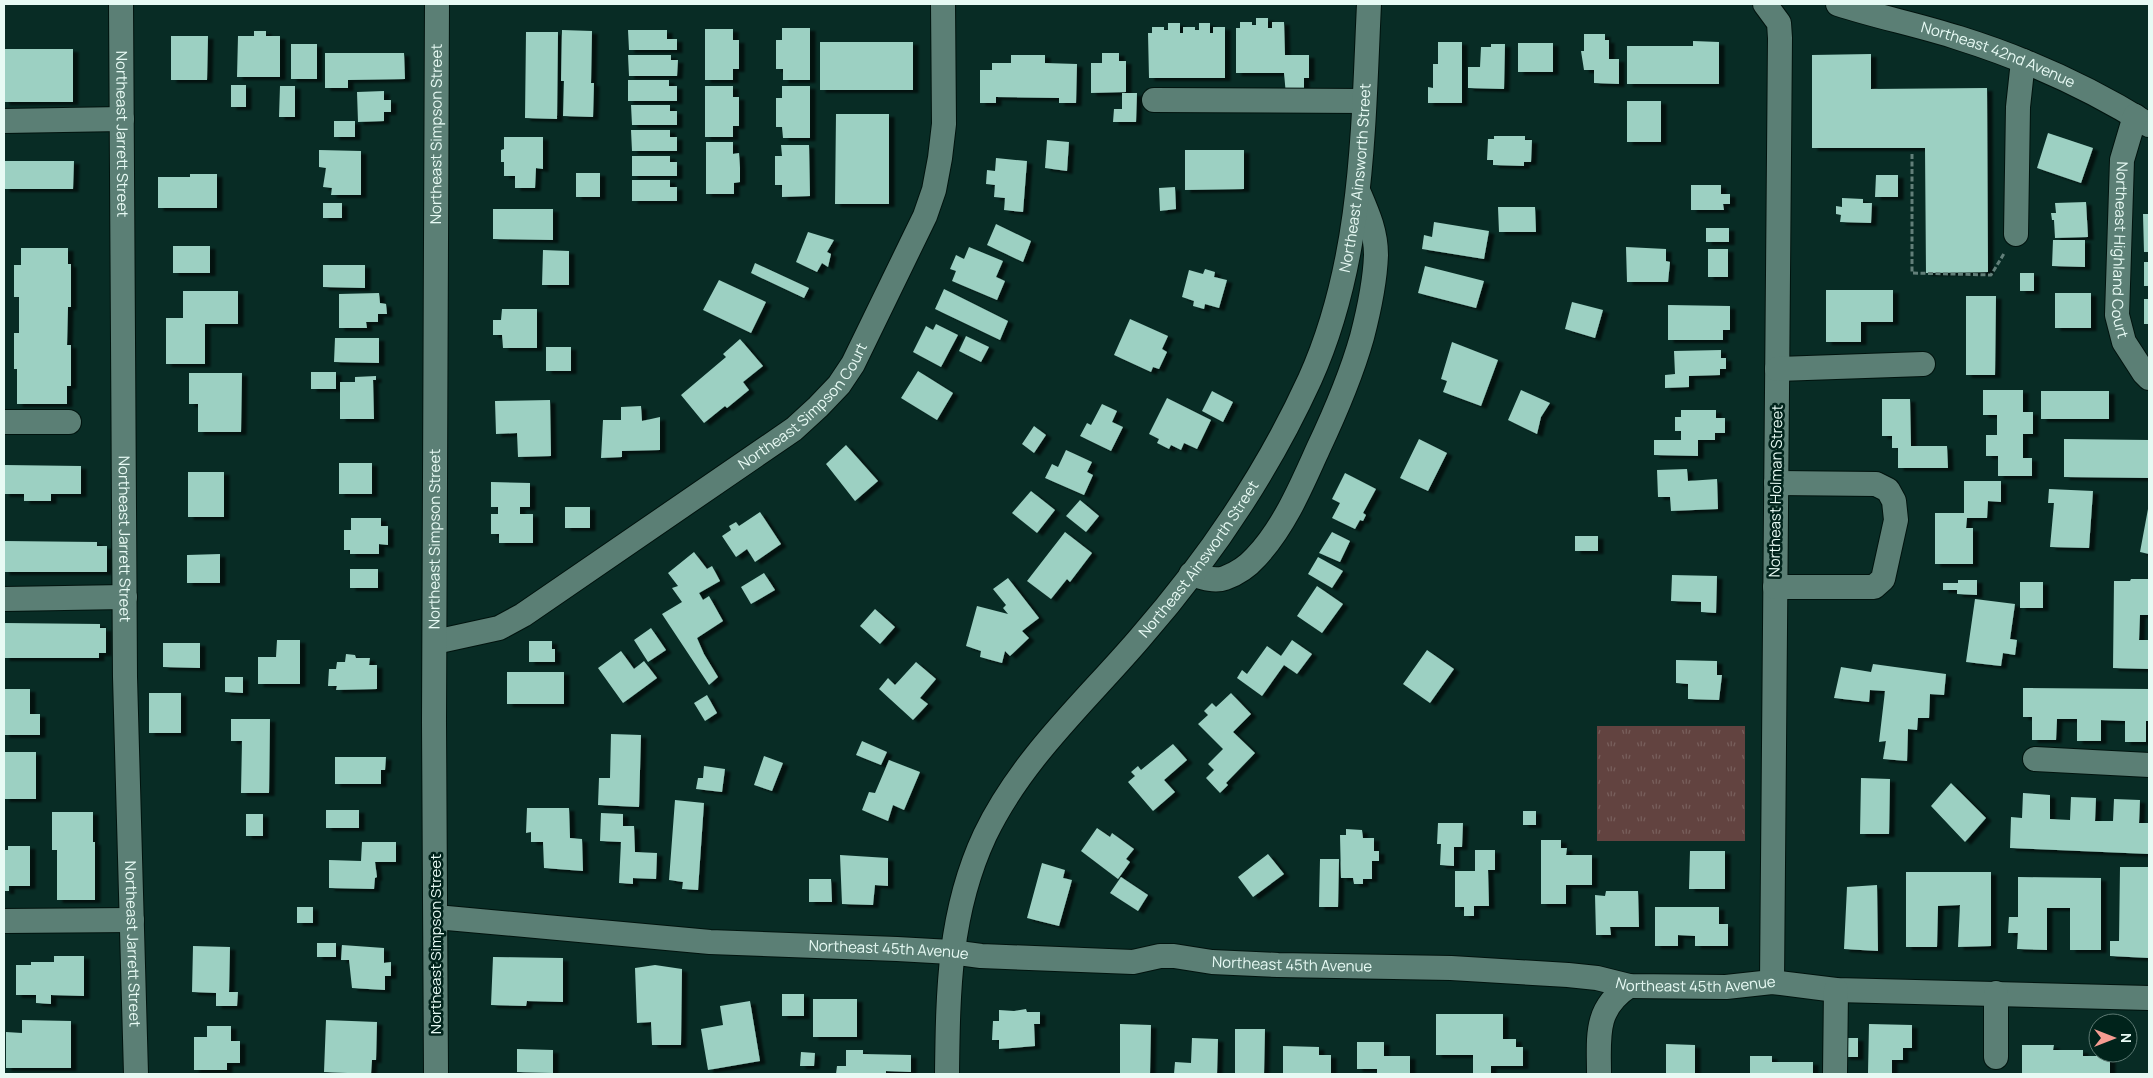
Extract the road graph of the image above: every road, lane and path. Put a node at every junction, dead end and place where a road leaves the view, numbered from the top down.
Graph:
1 (121, 4) edge
2 (437, 4) edge
3 (943, 4) edge
4 (1369, 4) edge
5 (1765, 4) edge
6 (1838, 4) edge
7 (2023, 61) junction
8 (1154, 100) dead end
9 (1364, 101) junction
10 (122, 119) junction
11 (2142, 120) edge
12 (4, 121) edge
13 (1912, 154) dead end
14 (1358, 192) junction
15 (2016, 234) joint
16 (1923, 364) dead end
17 (1777, 369) junction
18 (2149, 378) edge
19 (4, 422) edge
20 (69, 422) dead end
21 (1776, 483) junction
22 (1191, 574) junction
23 (1775, 587) junction
24 (125, 597) junction
25 (4, 599) edge
26 (435, 642) junction
27 (2035, 759) dead end
28 (2149, 765) edge
29 (436, 916) junction
30 (132, 920) junction
31 (4, 921) edge
32 (951, 952) junction
33 (1772, 982) junction
34 (1629, 986) junction
35 (1836, 990) junction
36 (1996, 993) junction
37 (2149, 998) edge
38 (1996, 1058) dead end
39 (136, 1074) edge
40 (436, 1074) edge
41 (947, 1074) edge
42 (1599, 1074) edge
43 (1835, 1074) edge

1 - 10 street, Northeast Jarrett Street
2 - 26 street, Northeast Simpson Street
3 - 26 street, Northeast Simpson Court
4 - 9 street, Northeast Ainsworth Street
5 - 17 street, Northeast Holman Street
6 - 7 street, Northeast 42nd Avenue
7 - 11 street, Northeast 42nd Avenue
7 - 15 street
8 - 9 street
9 - 14 street, Northeast Ainsworth Street
10 - 12 street
10 - 24 street, Northeast Jarrett Street
11 - 18 street, Northeast Highland Court
13 - 15 path
14 - 22 street, Northeast Ainsworth Street
14 - 22 street
16 - 17 street
17 - 21 street, Northeast Holman Street
19 - 20 street
21 - 23 street, Northeast Holman Street
21 - 23 street
22 - 32 street, Northeast Ainsworth Street
23 - 33 street, Northeast Holman Street
24 - 25 street
24 - 30 street, Northeast Jarrett Street
26 - 29 street, Northeast Simpson Street
27 - 28 street
29 - 32 street, Northeast 45th Avenue
29 - 40 street, Northeast Simpson Street
30 - 31 street
30 - 39 street, Northeast Jarrett Street
32 - 34 street, Northeast 45th Avenue
32 - 41 street, Northeast Ainsworth Street
33 - 34 street, Northeast 45th Avenue
33 - 35 street, Northeast 45th Avenue
34 - 42 street
35 - 36 street, Northeast 45th Avenue
35 - 43 street
36 - 37 street, Northeast 45th Avenue
36 - 38 street

